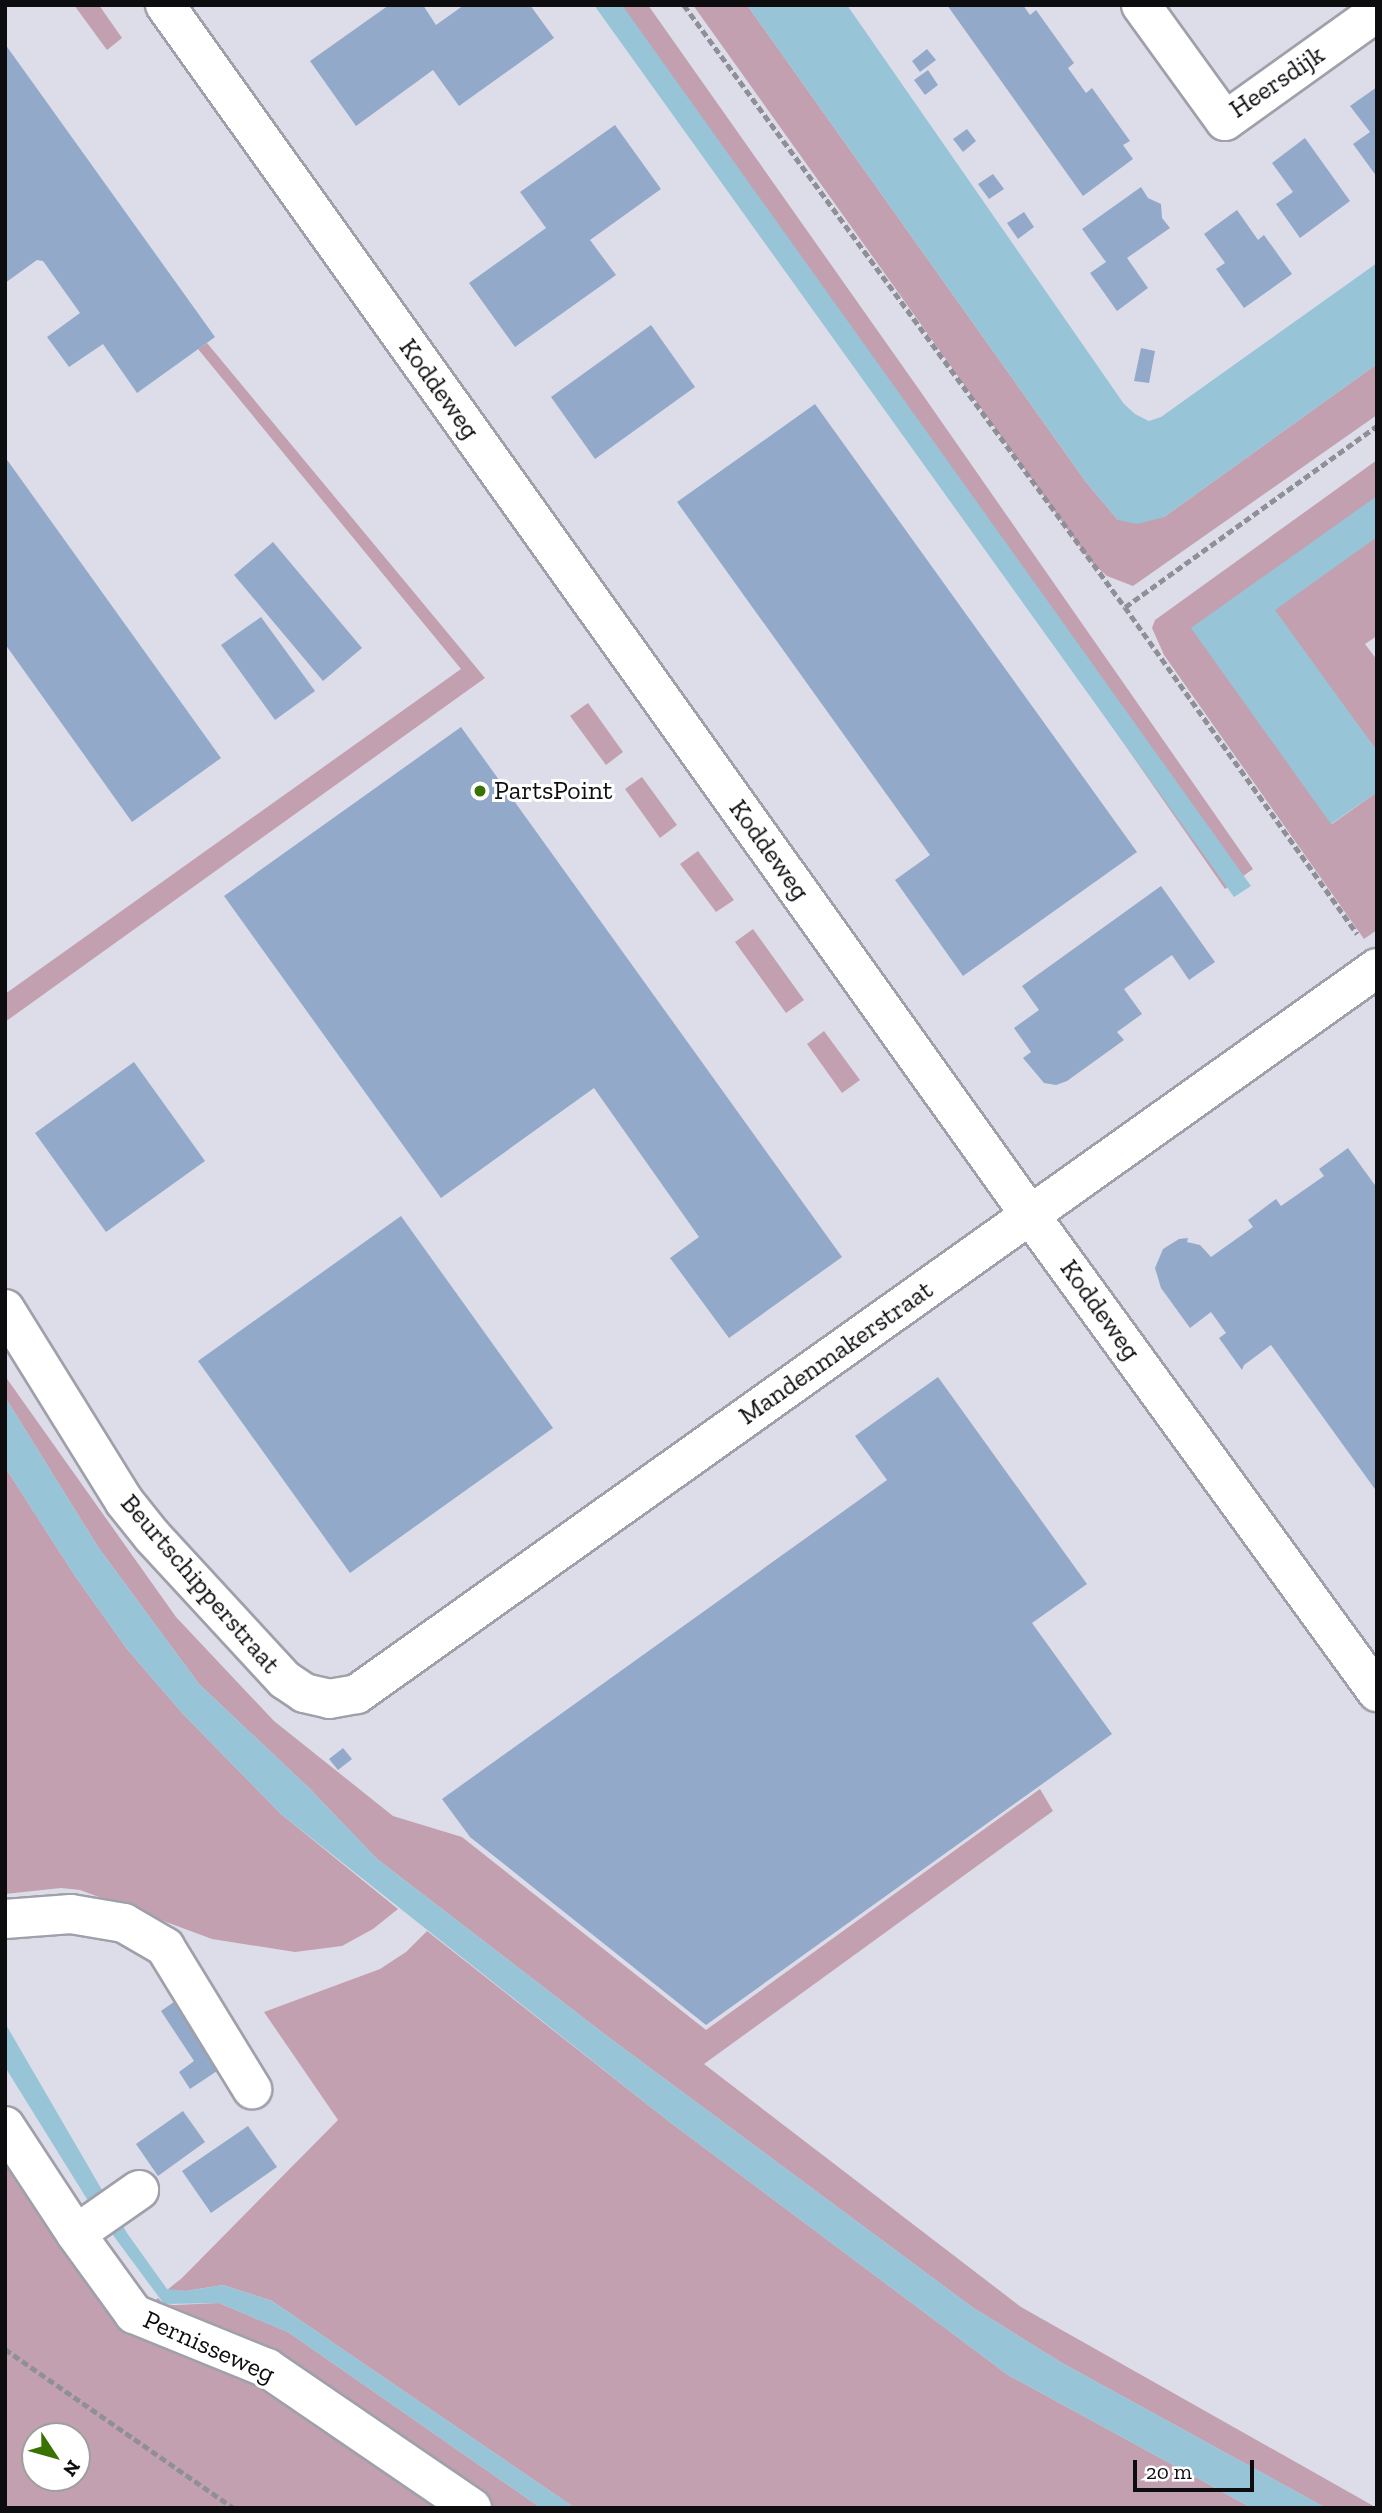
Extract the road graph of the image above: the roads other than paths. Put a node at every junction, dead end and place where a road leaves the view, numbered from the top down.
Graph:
1 (165, 5) edge
2 (1141, 5) edge
3 (1377, 12) edge
4 (1369, 954) edge
5 (1030, 1215) junction
6 (5, 1309) edge
7 (285, 1681) joint
8 (1377, 1692) edge
9 (5, 1919) edge
10 (252, 2089) dead end
11 (5, 2126) edge
12 (472, 2508) edge

1 - 5 street, Koddeweg
2 - 3 street, Heersdijk
4 - 5 street, Mandenmakerstraat
5 - 7 street, Mandenmakerstraat
5 - 8 street, Koddeweg
6 - 7 street, Beurtschipperstraat
9 - 10 street
11 - 12 street, Pernisseweg

